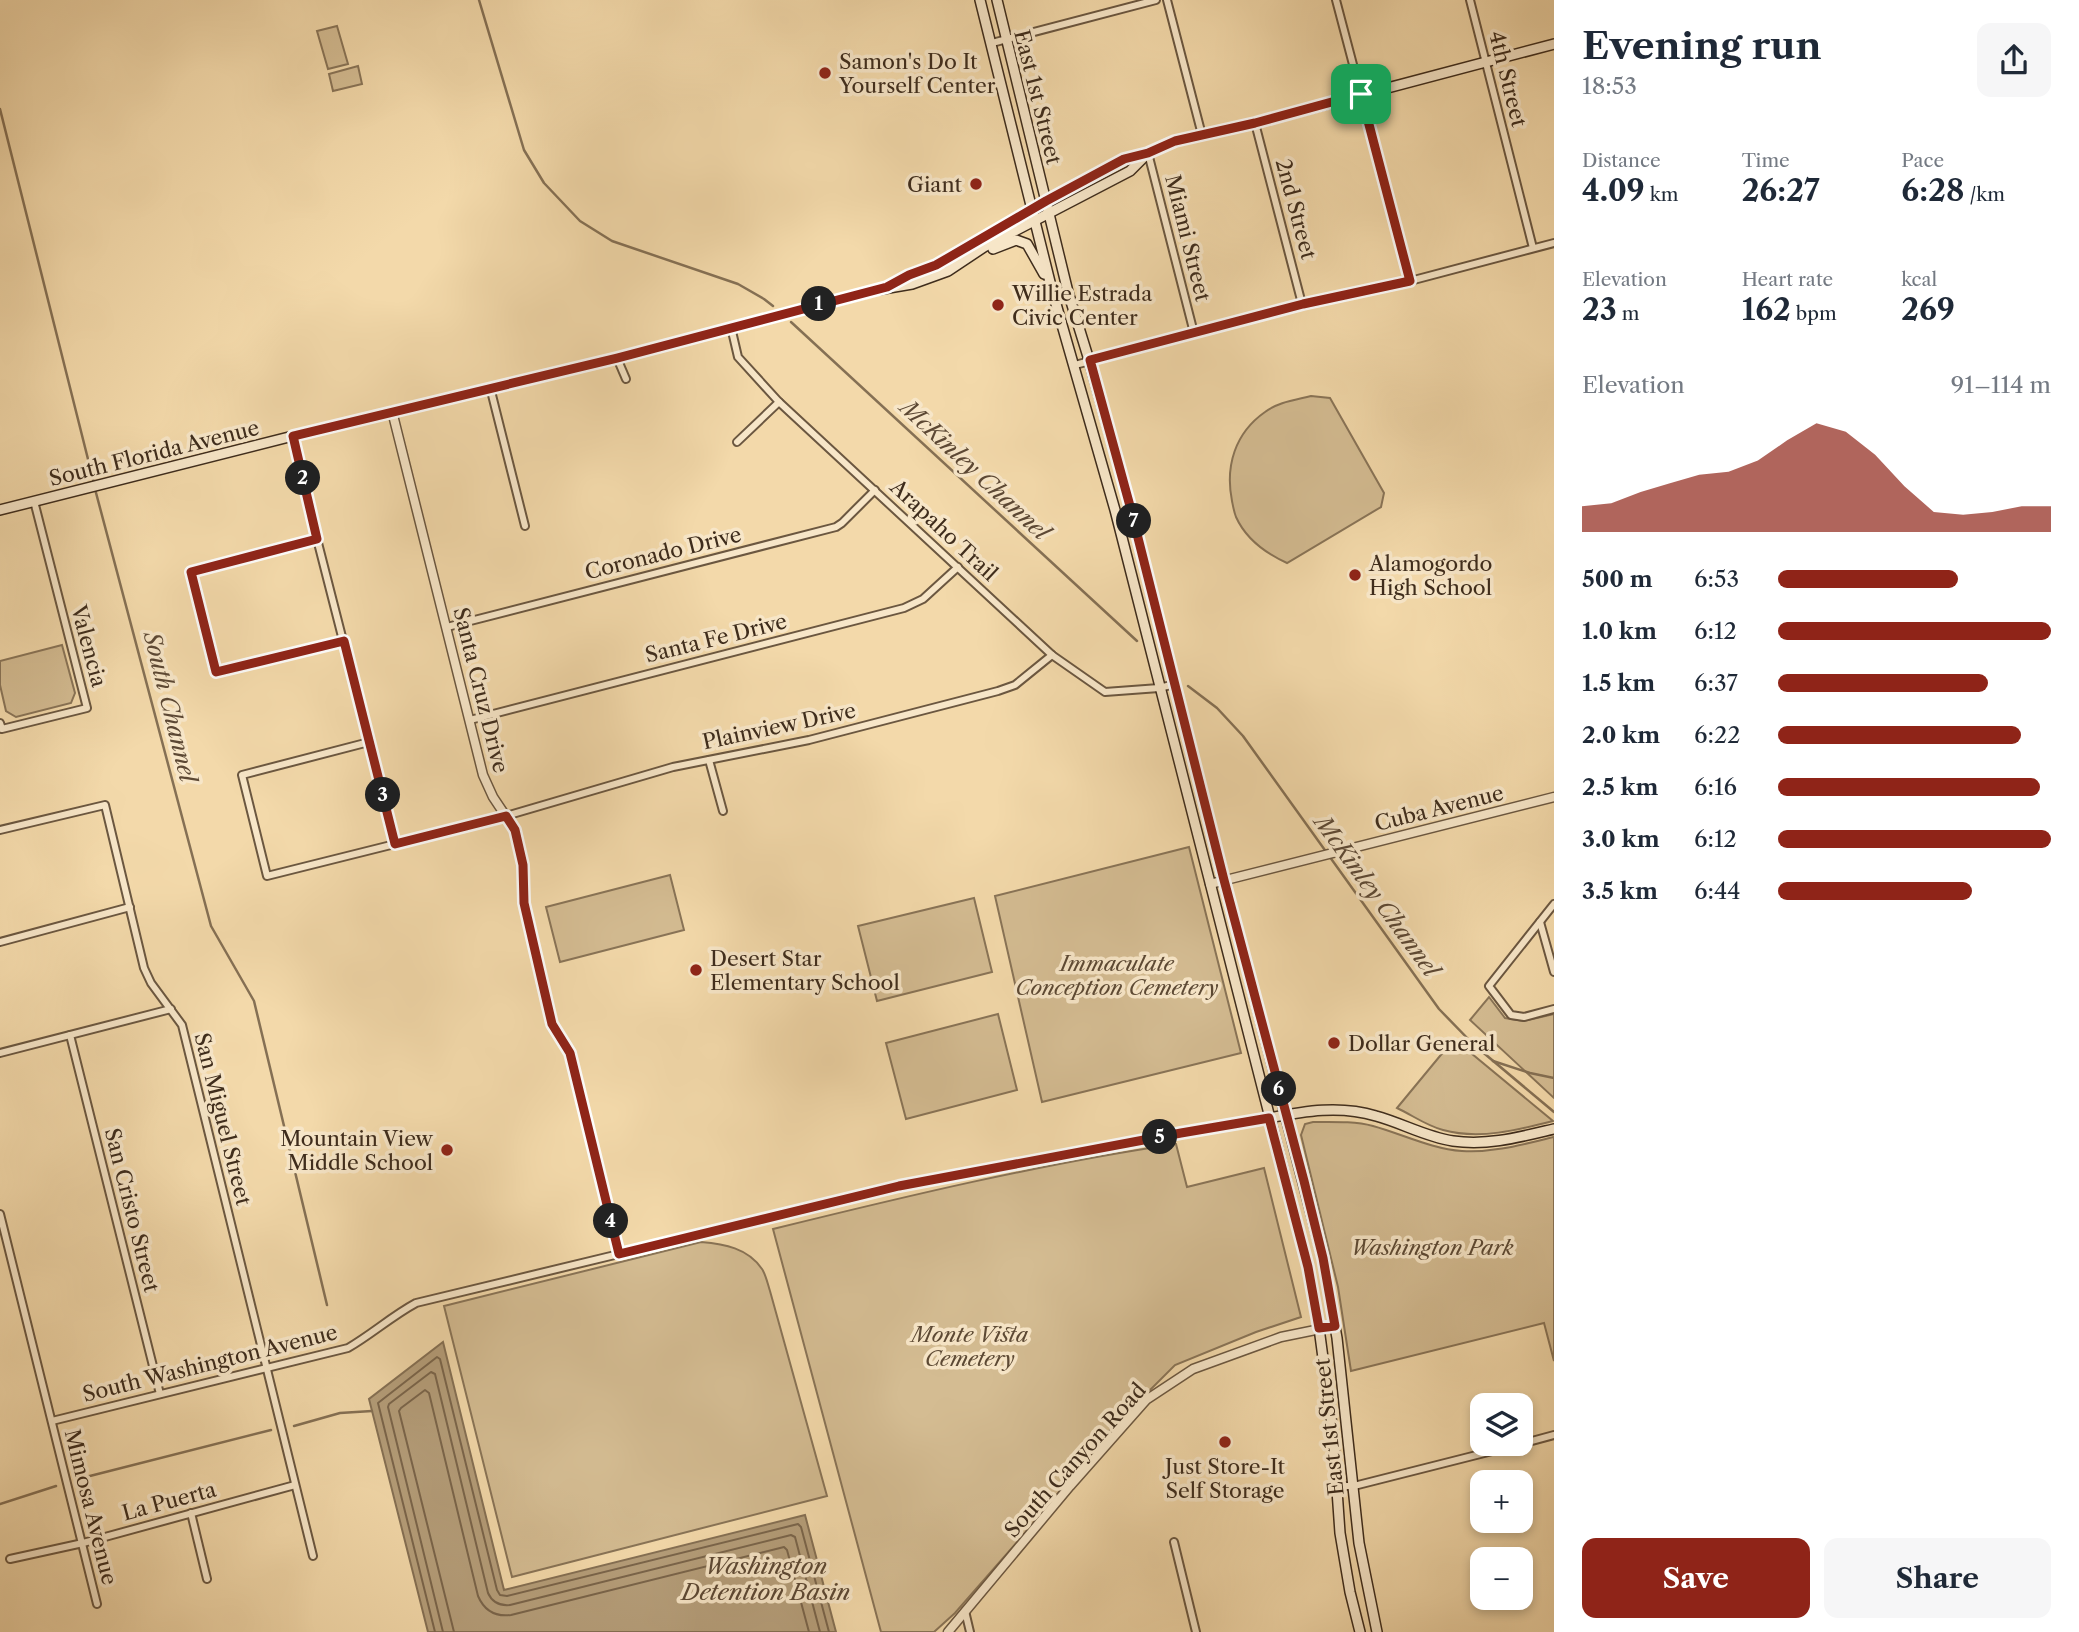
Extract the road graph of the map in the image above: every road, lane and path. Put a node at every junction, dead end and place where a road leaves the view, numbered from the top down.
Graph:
1 (980, 0) edge
2 (997, 0) edge
3 (1156, 0) edge
4 (1167, 0) edge
5 (1336, 0) edge
6 (1470, 0) edge
7 (1006, 39) junction
8 (992, 43) junction
9 (1554, 44) edge
10 (1486, 62) junction
11 (1361, 94) junction
12 (1255, 123) junction
13 (1202, 135) junction
14 (1148, 153) junction
15 (1046, 201) junction
16 (1031, 210) junction
17 (1049, 214) junction
18 (1034, 222) junction
19 (1554, 243) edge
20 (1533, 248) junction
21 (948, 271) junction
22 (1410, 281) junction
23 (887, 287) junction
24 (1052, 290) junction
25 (1303, 304) junction
26 (731, 327) junction
27 (1194, 333) junction
28 (617, 358) junction
29 (1090, 360) junction
30 (1074, 365) junction
31 (626, 379) dead end
32 (490, 387) junction
33 (779, 402) junction
34 (392, 411) junction
35 (293, 436) junction
36 (737, 442) dead end
37 (875, 489) junction
38 (34, 501) junction
39 (0, 510) edge
40 (525, 526) dead end
41 (317, 539) junction
42 (958, 567) junction
43 (447, 627) junction
44 (344, 641) junction
45 (1052, 655) junction
46 (1175, 684) junction
47 (1159, 688) junction
48 (470, 720) junction
49 (0, 723) edge
50 (369, 742) junction
51 (709, 760) junction
52 (1199, 780) junction
53 (1183, 783) junction
54 (1554, 797) edge
55 (723, 811) dead end
56 (506, 816) junction
57 (0, 830) edge
58 (395, 844) junction
59 (1224, 880) junction
60 (1210, 884) junction
61 (1554, 904) edge
62 (130, 907) junction
63 (1540, 922) junction
64 (0, 942) edge
65 (1554, 972) edge
66 (171, 1009) junction
67 (1554, 1009) edge
68 (71, 1035) junction
69 (0, 1053) edge
70 (1286, 1115) junction
71 (1269, 1118) junction
72 (1554, 1129) edge
73 (0, 1214) edge
74 (619, 1254) junction
75 (1335, 1326) junction
76 (1319, 1328) junction
77 (267, 1369) junction
78 (160, 1394) junction
79 (51, 1421) junction
80 (1554, 1435) edge
81 (1533, 1441) edge
82 (1473, 1456) edge
83 (295, 1485) junction
84 (1337, 1486) junction
85 (1354, 1486) junction
86 (191, 1513) junction
87 (1174, 1542) dead end
88 (83, 1543) junction
89 (313, 1556) dead end
90 (10, 1559) dead end
91 (207, 1579) dead end
92 (97, 1604) dead end
93 (965, 1611) junction
94 (947, 1632) edge
95 (970, 1632) edge
96 (1196, 1632) edge
97 (1360, 1632) edge
98 (1377, 1632) edge

1 - 8 main road, East 1st Street
2 - 7 main road, East 1st Street
3 - 7 street
4 - 13 street
5 - 11 street
6 - 10 street, 4th Street
7 - 8 street
7 - 15 main road, East 1st Street
8 - 16 main road, East 1st Street
9 - 10 main road
10 - 11 main road
10 - 20 street, 4th Street
11 - 12 main road
11 - 22 street
12 - 13 main road
12 - 25 street, 2nd Street
13 - 14 main road
14 - 15 main road, South Florida Avenue
14 - 17 main road, South Florida Avenue
14 - 27 street, Miami Street
15 - 16 main road, South Florida Avenue
15 - 17 main road, East 1st Street
16 - 18 main road, East 1st Street
16 - 23 main road, South Florida Avenue
17 - 18 main road, South Florida Avenue
17 - 29 main road, East 1st Street
18 - 21 main road, South Florida Avenue
18 - 24 main road, East 1st Street
19 - 20 street
20 - 22 street
21 - 23 main road, South Florida Avenue
21 - 24 main road
22 - 25 street
23 - 26 main road, South Florida Avenue
24 - 30 main road, East 1st Street
25 - 27 street
26 - 28 main road, South Florida Avenue
26 - 33 street, Arapaho Trail
27 - 29 street
28 - 31 street
28 - 32 main road, South Florida Avenue
29 - 30 street
29 - 46 main road, East 1st Street
30 - 47 main road, East 1st Street
32 - 34 main road, South Florida Avenue
32 - 40 street
33 - 36 street
33 - 37 street, Arapaho Trail
34 - 35 main road, South Florida Avenue
34 - 43 street, Santa Cruz Drive
35 - 38 main road, South Florida Avenue
35 - 41 street
37 - 42 street, Arapaho Trail
37 - 43 street, Coronado Drive
38 - 39 main road, South Florida Avenue
38 - 49 street, Valencia
41 - 44 street
41 - 44 street
42 - 45 street, Arapaho Trail
42 - 48 street, Santa Fe Drive
43 - 48 street, Santa Cruz Drive
44 - 50 street
45 - 47 street, Arapaho Trail
45 - 51 street, Plainview Drive
46 - 47 street, Arapaho Trail
46 - 52 main road, East 1st Street
47 - 53 main road, East 1st Street
48 - 56 street, Santa Cruz Drive
50 - 58 street
50 - 58 street, Plainview Drive
51 - 55 street
51 - 56 street, Plainview Drive
52 - 53 street
52 - 59 main road, East 1st Street
53 - 60 main road, East 1st Street
54 - 59 street, Cuba Avenue
56 - 58 street, Plainview Drive
56 - 74 street, Santa Cruz Drive
57 - 62 street, San Miguel Street
59 - 60 street, Cuba Avenue
59 - 70 main road, East 1st Street
60 - 71 main road, East 1st Street
61 - 63 street
62 - 64 street
62 - 66 street, San Miguel Street
63 - 65 street
63 - 67 street
66 - 68 street
66 - 77 street, San Miguel Street
68 - 69 street
68 - 78 street, San Cristo Street
70 - 71 main road
70 - 72 main road
70 - 75 main road, East 1st Street
71 - 74 street, South Washington Avenue
71 - 76 main road, East 1st Street
73 - 79 street, Mimosa Avenue
74 - 77 street, South Washington Avenue
75 - 76 street, South Canyon Road
75 - 85 main road, East 1st Street
76 - 84 main road, East 1st Street
76 - 93 street, South Canyon Road
77 - 78 street, South Washington Avenue
77 - 83 street, San Miguel Street
78 - 79 street, South Washington Avenue
79 - 88 street, Mimosa Avenue
80 - 81 street
82 - 85 street
83 - 86 street, La Puerta
83 - 89 street, San Miguel Street
84 - 85 street
84 - 97 main road, East 1st Street
85 - 98 main road, East 1st Street
86 - 88 street, La Puerta
86 - 91 street
87 - 96 street
88 - 90 street, La Puerta
88 - 92 street, Mimosa Avenue
93 - 94 street, South Canyon Road
93 - 95 street

